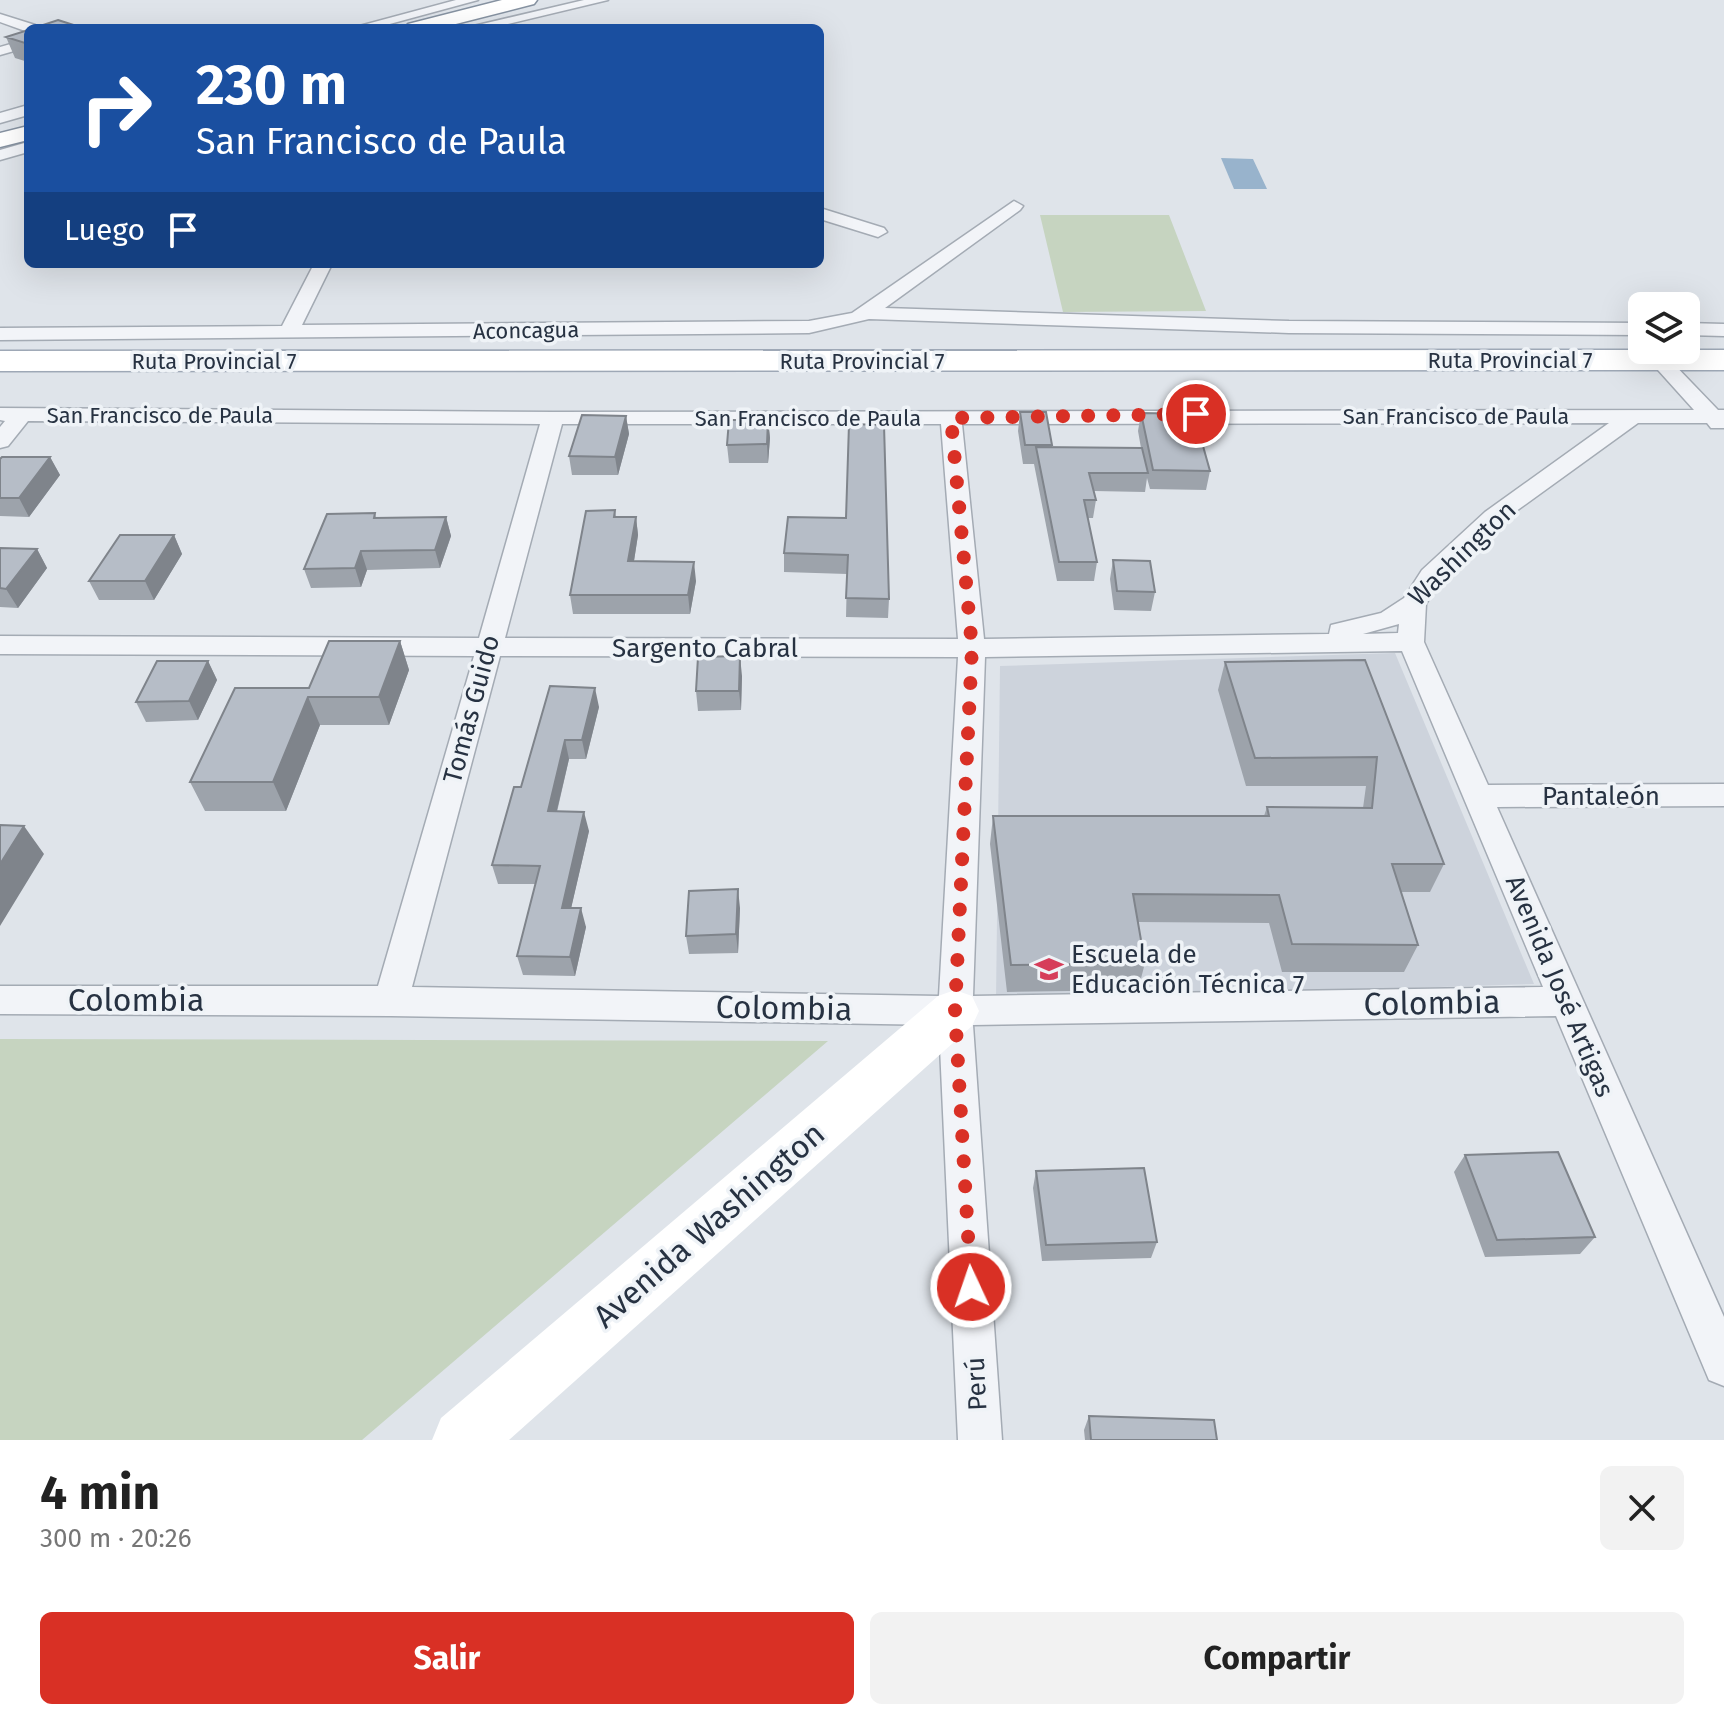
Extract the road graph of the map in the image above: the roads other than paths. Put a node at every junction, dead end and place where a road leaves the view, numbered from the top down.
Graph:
1 (472, 0) edge
2 (527, 0) edge
3 (602, 0) edge
4 (400, 4) dead end
5 (0, 18) edge
6 (420, 20) edge
7 (390, 24) edge
8 (491, 24) edge
9 (24, 26) edge
10 (24, 44) edge
11 (0, 51) edge
12 (24, 111) edge
13 (0, 118) edge
14 (24, 133) edge
15 (0, 140) edge
16 (24, 148) edge
17 (0, 155) edge
18 (1014, 206) dead end
19 (824, 214) edge
20 (878, 232) dead end
21 (321, 268) edge
22 (866, 313) junction
23 (1628, 329) edge
24 (1700, 329) edge
25 (1724, 330) edge
26 (289, 332) junction
27 (0, 334) edge
28 (1628, 360) edge
29 (1700, 360) edge
30 (1724, 360) edge
31 (0, 361) edge
32 (1663, 364) edge
33 (11, 414) edge
34 (553, 418) junction
35 (951, 418) junction
36 (1630, 418) junction
37 (1720, 420) edge
38 (0, 441) edge
39 (1413, 604) junction
40 (1274, 642) junction
41 (1411, 642) junction
42 (0, 645) edge
43 (489, 646) junction
44 (972, 648) junction
45 (1724, 795) edge
46 (1477, 796) junction
47 (0, 1000) edge
48 (391, 1001) junction
49 (1567, 1001) junction
50 (955, 1011) junction
51 (1724, 1365) edge
52 (463, 1440) edge
53 (980, 1440) edge

1 - 6 street
2 - 6 main road
3 - 8 street
4 - 6 street
5 - 9 street
6 - 7 street
10 - 11 street
12 - 13 street
14 - 15 main road
16 - 17 street
18 - 22 street, Aconcagua
19 - 20 street
21 - 26 street
22 - 23 street
22 - 26 street, Aconcagua
24 - 25 street
26 - 27 street, Aconcagua
28 - 31 main road, Ruta Provincial 7
29 - 30 main road, Ruta Provincial 7
32 - 37 street
33 - 34 street, San Francisco de Paula
33 - 38 street
34 - 35 street, San Francisco de Paula
34 - 43 street, Tomás Guido
35 - 36 street, San Francisco de Paula
35 - 44 street, Perú
36 - 37 street, San Francisco de Paula
36 - 39 street, Washington
39 - 40 street, Washington
39 - 41 street, Avenida José Artigas
40 - 41 street, Sargento Cabral
40 - 44 street, Sargento Cabral
41 - 46 street, Avenida José Artigas
42 - 43 street, Sargento Cabral
43 - 44 street, Sargento Cabral
43 - 48 street, Tomás Guido
44 - 50 street, Perú
45 - 46 street, Pantaleón
46 - 49 street, Avenida José Artigas
47 - 48 street, Colombia
48 - 50 street, Colombia
49 - 50 street, Colombia
49 - 51 street, Avenida José Artigas
50 - 52 main road, Avenida Washington
50 - 53 street, Perú

